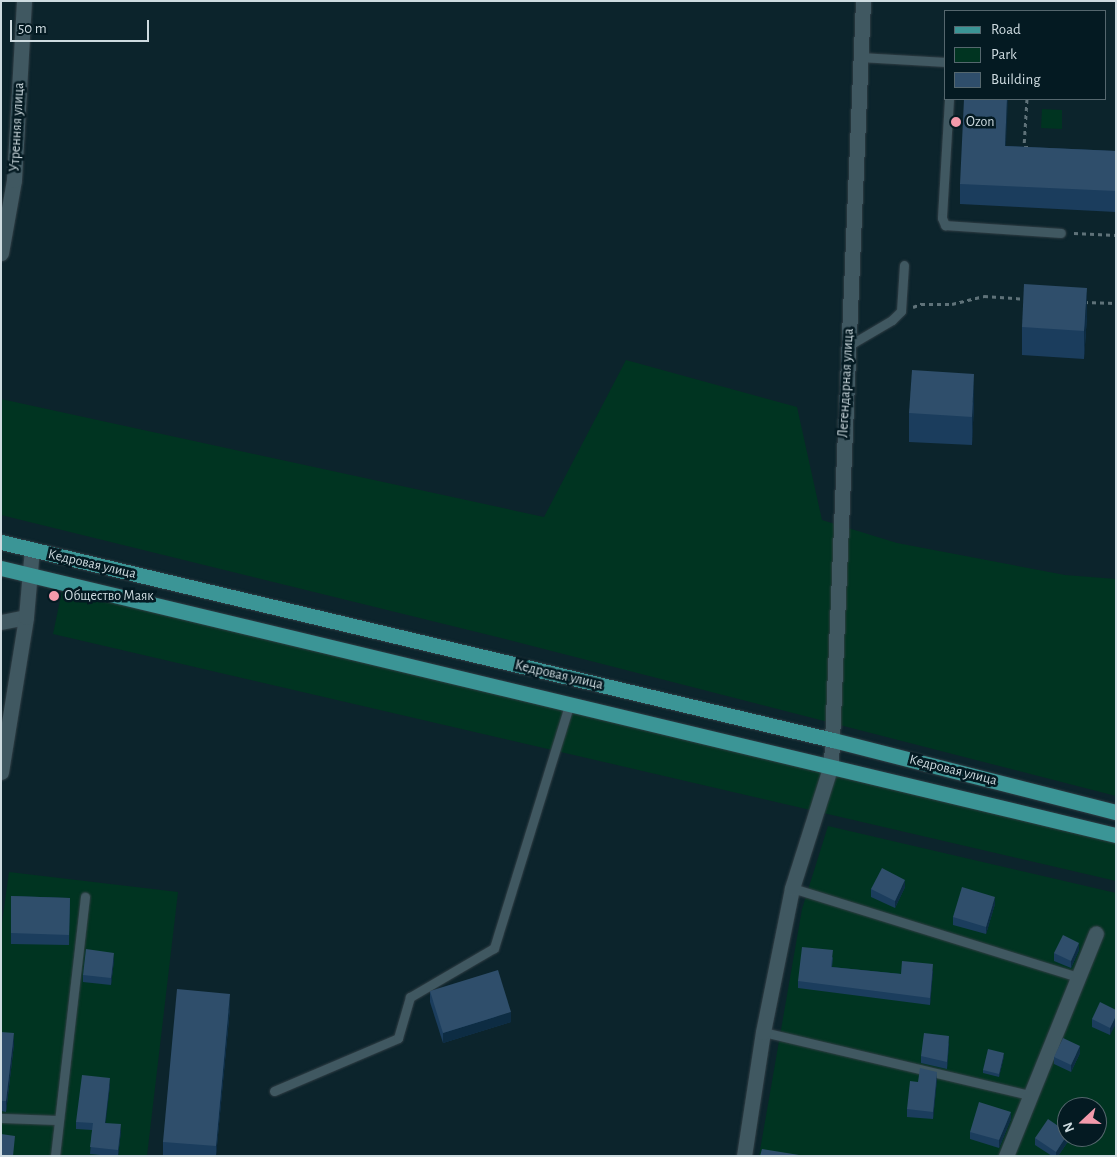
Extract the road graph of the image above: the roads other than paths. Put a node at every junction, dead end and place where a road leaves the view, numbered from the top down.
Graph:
1 (24, 1) edge
2 (863, 1) edge
3 (860, 57) junction
4 (944, 62) edge
5 (949, 100) edge
6 (1061, 233) road end
7 (1, 253) edge
8 (904, 265) dead end
9 (848, 346) junction
10 (1, 542) edge
11 (32, 550) junction
12 (1, 568) edge
13 (29, 574) junction
14 (26, 617) junction
15 (1, 622) edge
16 (570, 702) junction
17 (833, 740) junction
18 (831, 765) junction
19 (1, 772) edge
20 (1116, 812) edge
21 (1116, 835) edge
22 (792, 888) junction
23 (85, 897) dead end
24 (1096, 932) dead end
25 (1078, 977) junction
26 (763, 1032) junction
27 (274, 1091) dead end
28 (1030, 1096) junction
29 (1, 1118) edge
30 (59, 1120) junction
31 (55, 1156) edge
32 (744, 1156) edge
33 (1006, 1156) edge

1 - 7 street, Утренняя улица
2 - 3 street, Легендарная улица
3 - 4 lane
3 - 9 street, Легендарная улица
5 - 6 lane
8 - 9 lane
9 - 17 street, Легендарная улица
10 - 11 main road, Кедровая улица
11 - 13 street
11 - 17 main road, Кедровая улица
12 - 13 main road, Кедровая улица
13 - 14 street
13 - 16 main road, Кедровая улица
14 - 15 street
14 - 19 street
16 - 18 main road, Кедровая улица
16 - 27 lane
17 - 18 street, Легендарная улица
17 - 20 main road, Кедровая улица
18 - 21 main road, Кедровая улица
18 - 22 street, Легендарная улица
22 - 25 lane
22 - 26 street, Легендарная улица
23 - 30 lane
24 - 25 street
25 - 28 street
26 - 28 lane
26 - 32 street, Легендарная улица
28 - 33 street
29 - 30 lane
30 - 31 lane

